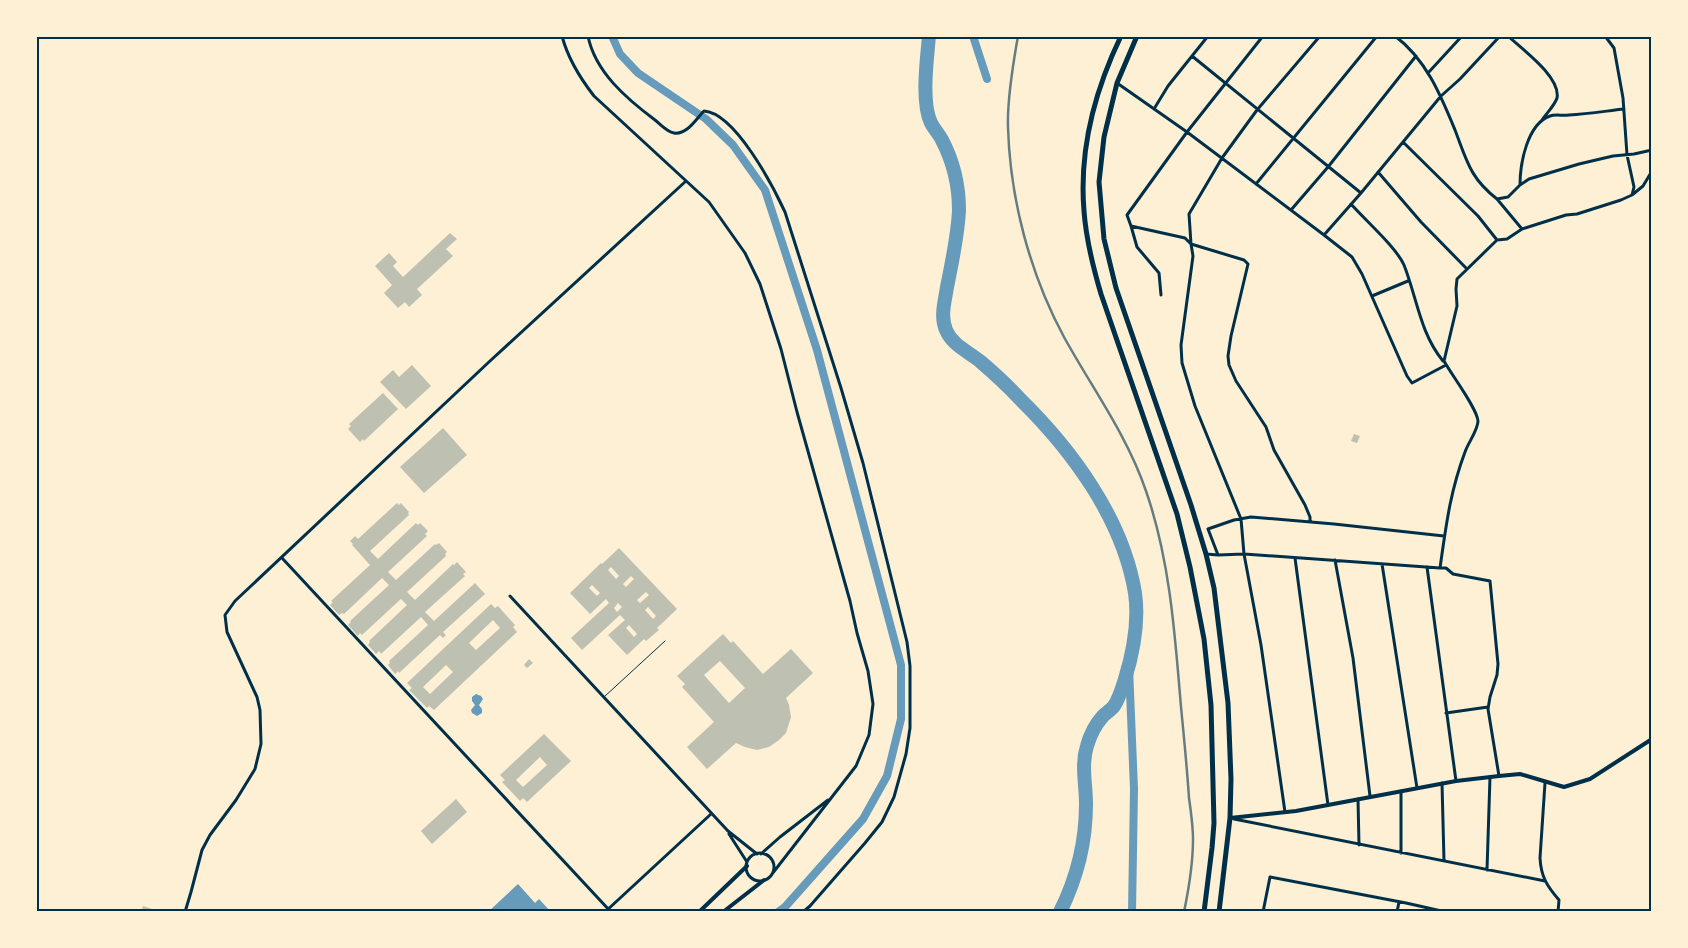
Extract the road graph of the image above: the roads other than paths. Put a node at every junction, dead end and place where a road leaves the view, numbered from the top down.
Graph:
1 (562, 36) edge
2 (588, 36) edge
3 (1121, 36) edge
4 (1137, 36) edge
5 (1208, 36) edge
6 (1263, 36) edge
7 (1320, 36) edge
8 (1377, 36) edge
9 (1396, 36) edge
10 (1462, 36) edge
11 (1500, 36) edge
12 (1508, 36) edge
13 (1605, 36) edge
14 (1192, 56) junction
15 (1416, 56) junction
16 (1428, 73) junction
17 (1117, 82) junction
18 (1225, 84) junction
19 (1441, 96) junction
20 (1154, 108) junction
21 (1624, 109) junction
22 (1257, 110) junction
23 (1541, 122) junction
24 (1186, 132) junction
25 (1293, 138) junction
26 (1402, 142) junction
27 (1652, 150) edge
28 (1627, 155) junction
29 (1222, 158) junction
30 (1328, 167) junction
31 (1652, 171) edge
32 (1378, 172) junction
33 (686, 181) junction
34 (1256, 184) junction
35 (1520, 185) junction
36 (1361, 193) junction
37 (1632, 195) junction
38 (1497, 199) junction
39 (1351, 204) junction
40 (1292, 210) junction
41 (1131, 226) junction
42 (1522, 229) junction
43 (1324, 234) junction
44 (1497, 240) junction
45 (1191, 244) junction
46 (1467, 269) junction
47 (1408, 280) junction
48 (1161, 295) dead end
49 (1372, 296) junction
50 (1444, 361) junction
51 (1446, 365) junction
52 (1241, 519) junction
53 (1310, 522) junction
54 (1444, 536) junction
55 (1206, 554) junction
56 (1244, 554) junction
57 (1218, 555) junction
58 (282, 558) junction
59 (1294, 558) junction
60 (1335, 560) junction
61 (1382, 564) junction
62 (1427, 567) junction
63 (1440, 568) junction
64 (510, 596) dead end
65 (665, 641) dead end
66 (604, 698) junction
67 (1488, 707) junction
68 (1446, 713) junction
69 (1652, 739) edge
70 (1499, 776) junction
71 (1490, 777) junction
72 (1456, 781) junction
73 (1442, 783) junction
74 (1545, 783) junction
75 (1417, 788) junction
76 (1401, 790) junction
77 (833, 796) junction
78 (1370, 796) junction
79 (1358, 799) junction
80 (1328, 805) junction
81 (1285, 812) junction
82 (711, 814) junction
83 (1230, 818) junction
84 (728, 832) junction
85 (1359, 845) junction
86 (1401, 853) junction
87 (759, 854) junction
88 (1444, 861) junction
89 (747, 864) junction
90 (1487, 870) junction
91 (772, 874) junction
92 (764, 880) junction
93 (1545, 881) junction
94 (1399, 902) junction
95 (610, 910) edge
96 (185, 912) edge
97 (605, 912) edge
98 (699, 912) edge
99 (723, 912) edge
100 (803, 912) edge
101 (1204, 912) edge
102 (1219, 912) edge
103 (1263, 912) edge
104 (1397, 912) edge
105 (1446, 912) edge
106 (1558, 912) edge

1 - 33 street
2 - 100 street
3 - 101 highway
4 - 17 highway
5 - 14 street
6 - 18 street
7 - 22 street
8 - 25 street
9 - 15 street
10 - 16 street
11 - 19 street
12 - 23 street
13 - 21 street
14 - 18 street
14 - 20 street
15 - 16 street
15 - 30 street
16 - 19 street
17 - 20 street
17 - 55 highway
18 - 22 street
18 - 24 street
19 - 26 street
19 - 38 street
20 - 24 street
21 - 23 street
21 - 28 street
22 - 25 street
22 - 29 street
23 - 35 street
24 - 29 street
24 - 41 street
25 - 30 street
25 - 34 street
26 - 32 street
26 - 44 street
27 - 28 street
28 - 35 street
28 - 37 street
29 - 34 street
29 - 45 street
30 - 36 street
30 - 40 street
31 - 37 street
32 - 36 street
32 - 46 street
33 - 58 street
33 - 77 street
34 - 40 street
35 - 38 street
36 - 39 street
37 - 42 street
38 - 42 street
39 - 43 street
39 - 47 street
40 - 43 street
41 - 45 street
41 - 48 street
42 - 44 street
43 - 49 street
44 - 46 street
45 - 52 street
45 - 53 street
46 - 50 street
47 - 49 street
47 - 50 street
49 - 51 street
50 - 51 street
51 - 54 street
52 - 53 street
52 - 56 street
52 - 57 street
53 - 54 street
54 - 63 street
55 - 57 street
55 - 83 highway
56 - 57 street
56 - 59 street
56 - 81 street
58 - 95 street
58 - 96 street
59 - 60 street
59 - 80 street
60 - 61 street
60 - 78 street
61 - 62 street
61 - 75 street
62 - 63 street
62 - 68 street
63 - 67 street
64 - 66 street
65 - 66 lane
66 - 82 street
67 - 68 street
67 - 70 street
68 - 72 street
69 - 74 street
70 - 71 street
70 - 74 street
71 - 72 street
71 - 90 street
72 - 73 street
73 - 75 street
73 - 88 street
74 - 93 street
75 - 76 street
76 - 78 street
76 - 86 street
77 - 87 street
77 - 91 street
78 - 79 street
79 - 80 street
79 - 85 street
80 - 81 street
81 - 83 street
82 - 84 street
82 - 95 street
83 - 85 street
83 - 102 highway
84 - 87 street
84 - 89 street
85 - 86 street
86 - 88 street
87 - 89 street
87 - 91 street
88 - 90 street
89 - 92 street
89 - 98 street
90 - 93 street
91 - 92 street
92 - 99 street
93 - 106 street
94 - 103 street
94 - 104 street
94 - 105 street
95 - 97 street

